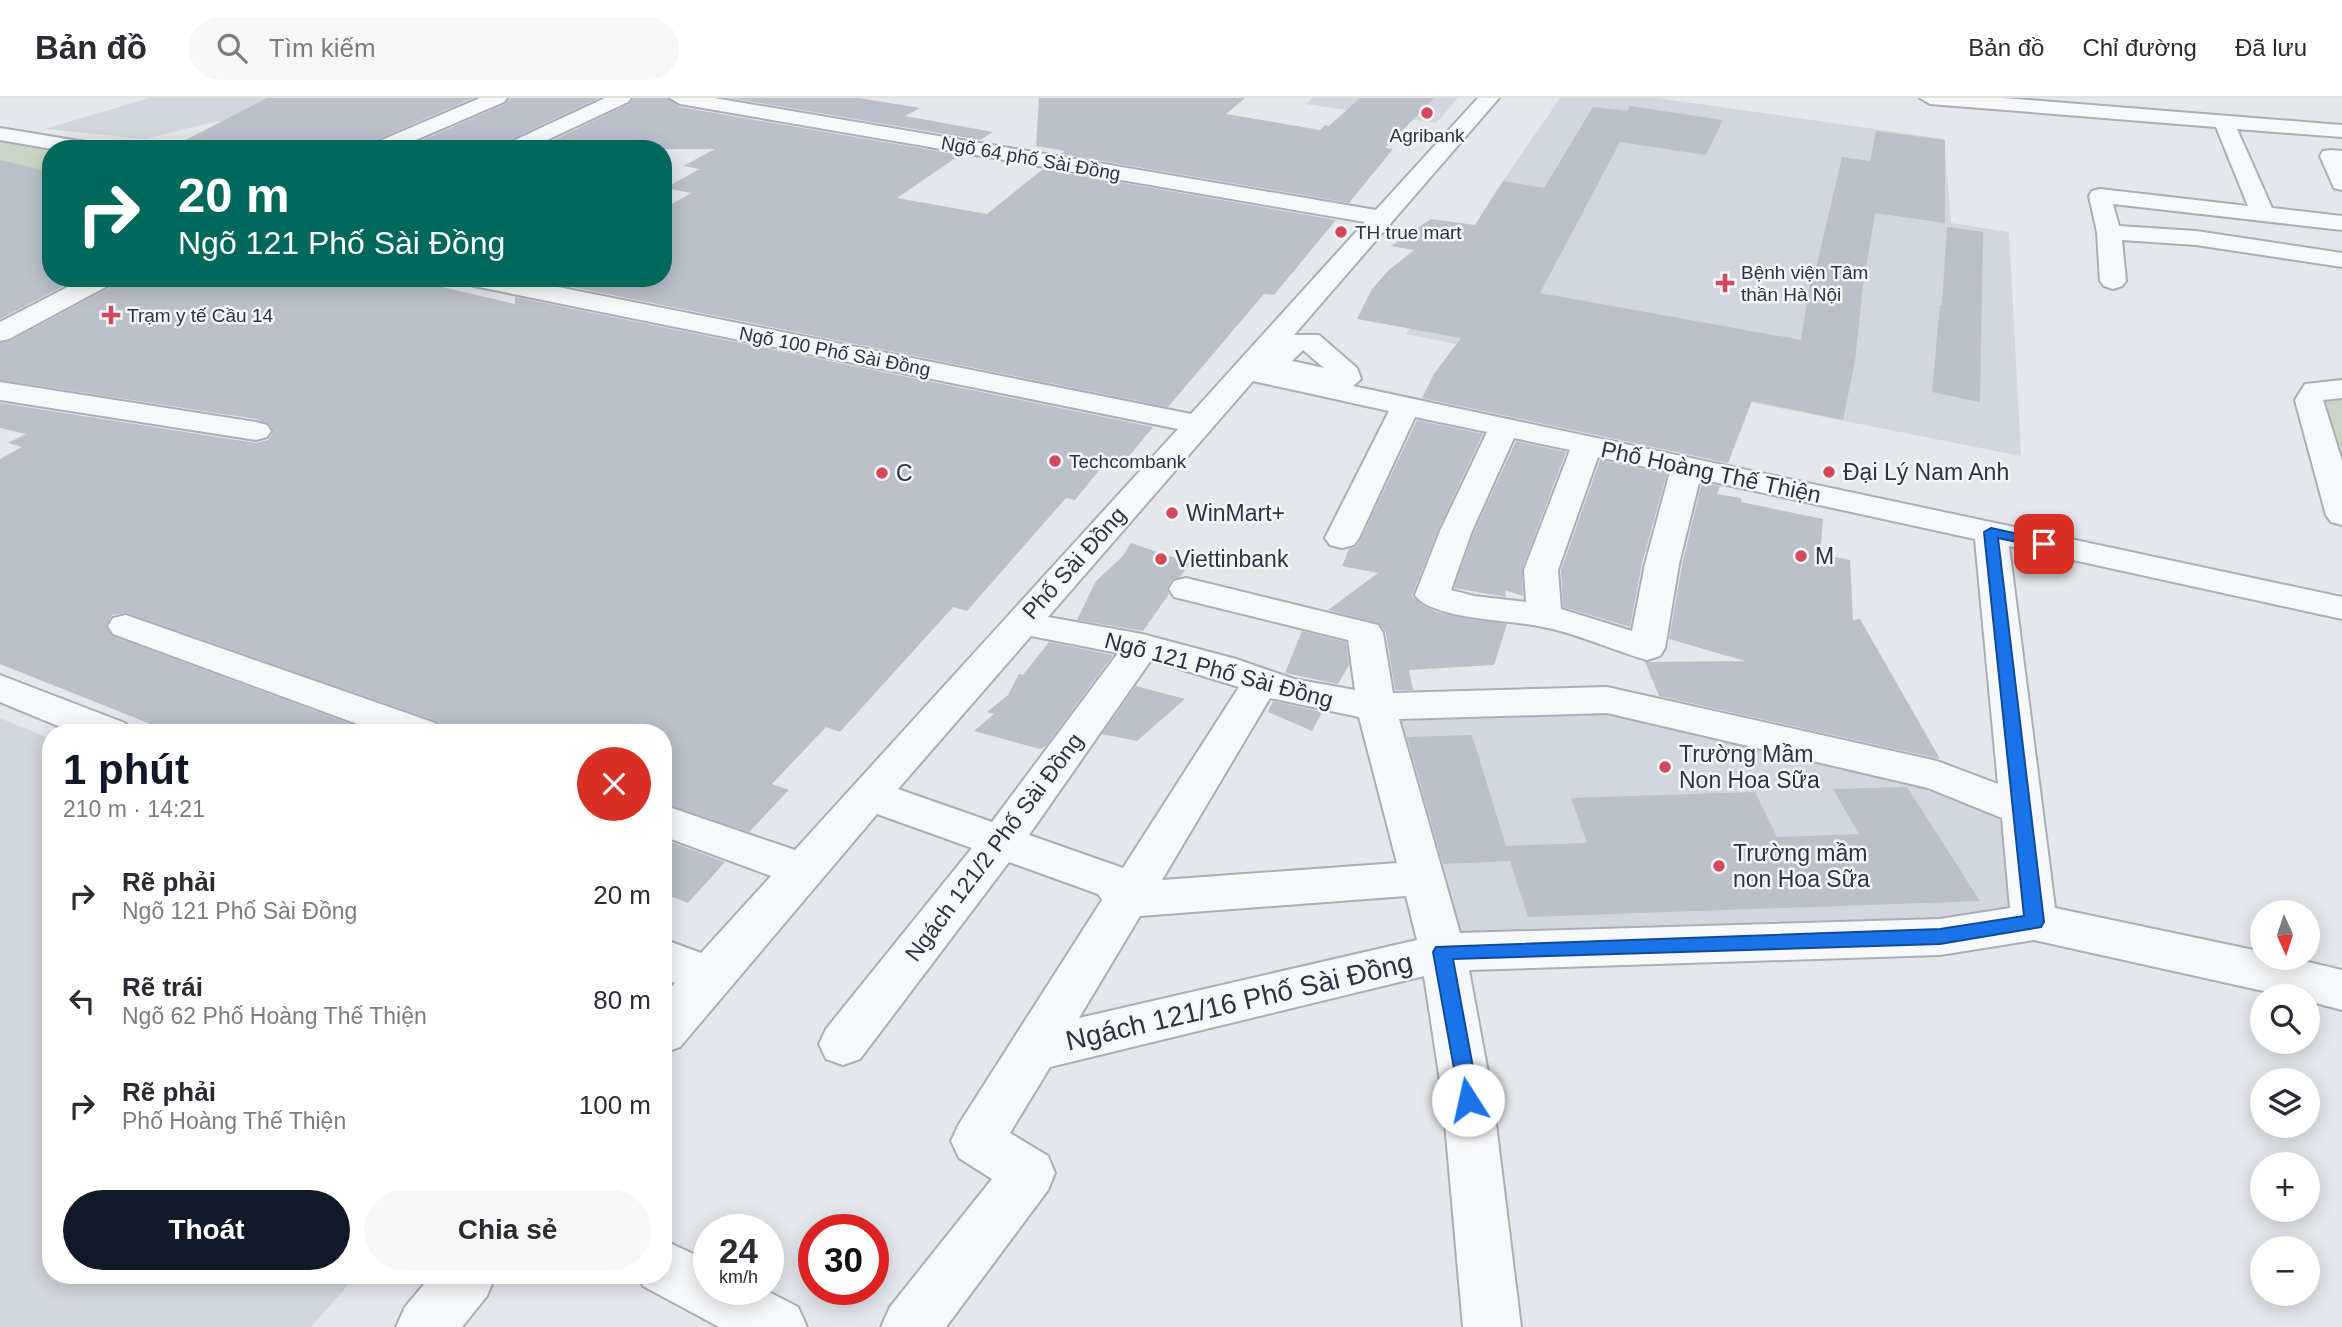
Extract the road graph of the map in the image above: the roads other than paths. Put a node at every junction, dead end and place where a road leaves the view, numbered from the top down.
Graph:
1 (497, 98) edge
2 (621, 98) edge
3 (680, 98) edge
4 (1489, 98) edge
5 (1930, 98) edge
6 (2224, 122) junction
7 (2342, 131) edge
8 (0, 134) edge
9 (398, 140) edge
10 (530, 140) edge
11 (42, 141) edge
12 (2342, 157) edge
13 (2342, 183) edge
14 (2205, 209) junction
15 (2263, 215) junction
16 (1381, 218) junction
17 (2342, 223) edge
18 (2109, 232) junction
19 (2196, 238) junction
20 (2342, 260) edge
21 (2113, 281) dead end
22 (87, 287) edge
23 (519, 287) edge
24 (1294, 315) junction
25 (0, 333) edge
26 (1244, 371) junction
27 (2342, 389) edge
28 (0, 391) edge
29 (1406, 406) junction
30 (1197, 424) junction
31 (1504, 428) junction
32 (256, 431) dead end
33 (1587, 445) junction
34 (2334, 463) edge
35 (1687, 467) junction
36 (2342, 515) edge
37 (1991, 532) junction
38 (1342, 538) dead end
39 (1186, 589) dead end
40 (2342, 608) edge
41 (1544, 615) junction
42 (1021, 623) junction
43 (126, 626) dead end
44 (1142, 646) junction
45 (1262, 681) junction
46 (0, 688) edge
47 (1376, 708) junction
48 (89, 724) edge
49 (396, 724) edge
50 (869, 795) junction
51 (2022, 809) junction
52 (672, 823) edge
53 (1002, 842) junction
54 (802, 870) junction
55 (1422, 878) junction
56 (1127, 900) junction
57 (2034, 922) junction
58 (1443, 952) junction
59 (672, 962) edge
60 (709, 976) junction
61 (2342, 990) edge
62 (672, 1021) edge
63 (844, 1044) dead end
64 (1035, 1049) junction
65 (672, 1272) edge
66 (460, 1284) edge
67 (425, 1327) edge
68 (778, 1327) edge
69 (910, 1327) edge
70 (1492, 1327) edge

1 - 9 street
2 - 10 street
3 - 16 street, Ngõ 64 phố Sài Đồng
4 - 16 street, Phố Sài Đồng
5 - 6 street
6 - 7 street
6 - 15 street
8 - 11 street
12 - 13 street
14 - 15 street
14 - 18 street
14 - 19 street
15 - 17 street
16 - 24 street, Phố Sài Đồng
18 - 19 street
18 - 21 street
19 - 20 street
22 - 25 street
23 - 30 street, Ngõ 100 Phố Sài Đồng
24 - 26 street, Phố Sài Đồng
24 - 29 street
26 - 29 street, Phố Hoàng Thế Thiện
26 - 30 street, Phố Sài Đồng
27 - 34 street
28 - 32 street
29 - 31 street, Phố Hoàng Thế Thiện
29 - 38 street
30 - 42 street, Phố Sài Đồng
31 - 33 street, Phố Hoàng Thế Thiện
31 - 41 street
33 - 35 street, Phố Hoàng Thế Thiện
33 - 41 street
34 - 36 street
35 - 37 street, Phố Hoàng Thế Thiện
35 - 41 street
37 - 40 street, Phố Hoàng Thế Thiện
37 - 51 street
39 - 47 street
42 - 44 street, Ngõ 121 Phố Sài Đồng
42 - 50 street, Phố Sài Đồng
43 - 49 street
44 - 45 street, Ngõ 121 Phố Sài Đồng
44 - 53 street, Ngách 121/2 Phố Sài Đồng
45 - 47 street, Ngõ 121 Phố Sài Đồng
45 - 56 street
46 - 48 street
47 - 51 street, Ngõ 121 Phố Sài Đồng
47 - 55 street
50 - 53 street
50 - 54 street, Phố Sài Đồng
51 - 57 street
52 - 54 street
53 - 56 street
53 - 63 street, Ngách 121/2 Phố Sài Đồng
54 - 60 street, Phố Sài Đồng
55 - 56 street
55 - 58 street
56 - 64 street
57 - 58 street
57 - 61 street
58 - 64 street, Ngách 121/16 Phố Sài Đồng
58 - 70 street
59 - 60 street
60 - 62 street, Phố Sài Đồng
64 - 69 street
65 - 68 street
66 - 67 street

